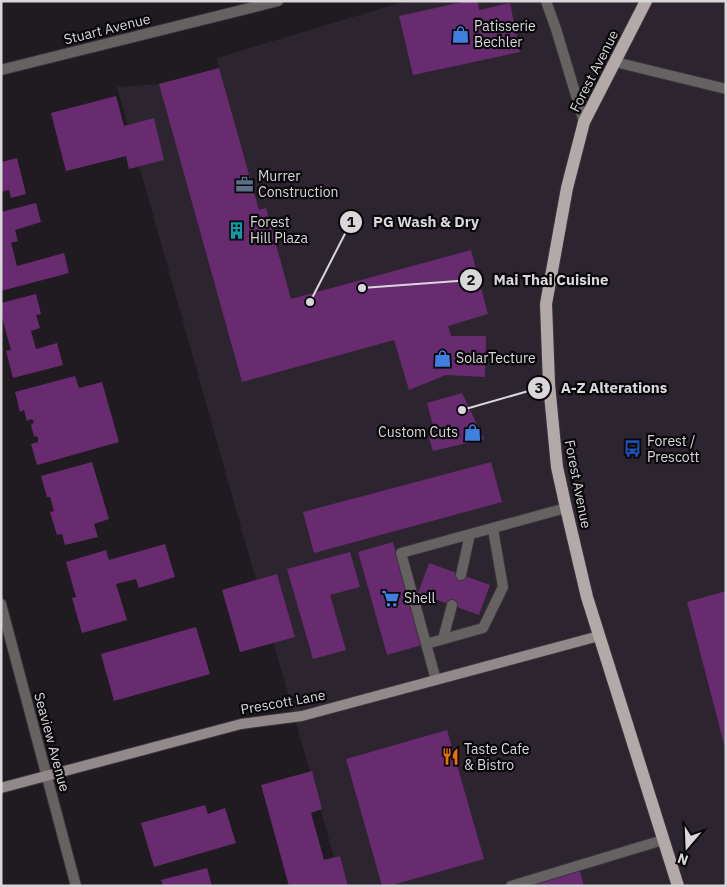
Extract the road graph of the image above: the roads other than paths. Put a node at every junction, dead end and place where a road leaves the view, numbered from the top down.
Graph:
1 (278, 1) edge
2 (546, 1) edge
3 (646, 1) edge
4 (614, 62) junction
5 (1, 70) edge
6 (726, 89) edge
7 (584, 122) junction
8 (566, 508) junction
9 (493, 528) junction
10 (470, 534) junction
11 (461, 575) dead end
12 (1, 604) edge
13 (452, 605) dead end
14 (599, 636) junction
15 (443, 638) junction
16 (426, 644) junction
17 (436, 680) junction
18 (46, 775) junction
19 (1, 788) edge
20 (663, 840) junction
21 (76, 886) edge
22 (512, 886) edge
23 (678, 886) edge

1 - 5 street, Stuart Avenue
2 - 7 street
3 - 4 main road, Forest Avenue
4 - 6 street
4 - 7 main road, Forest Avenue
7 - 8 main road, Forest Avenue
8 - 9 street
8 - 14 main road, Forest Avenue
9 - 10 street
9 - 15 street
10 - 11 street
10 - 16 street
12 - 18 street, Seaview Avenue
13 - 15 street
14 - 17 street, Prescott Lane
14 - 20 main road, Forest Avenue
15 - 16 street
16 - 17 street
17 - 18 street, Prescott Lane
18 - 19 street, Prescott Lane
18 - 21 street, Seaview Avenue
20 - 22 street
20 - 23 main road, Forest Avenue

